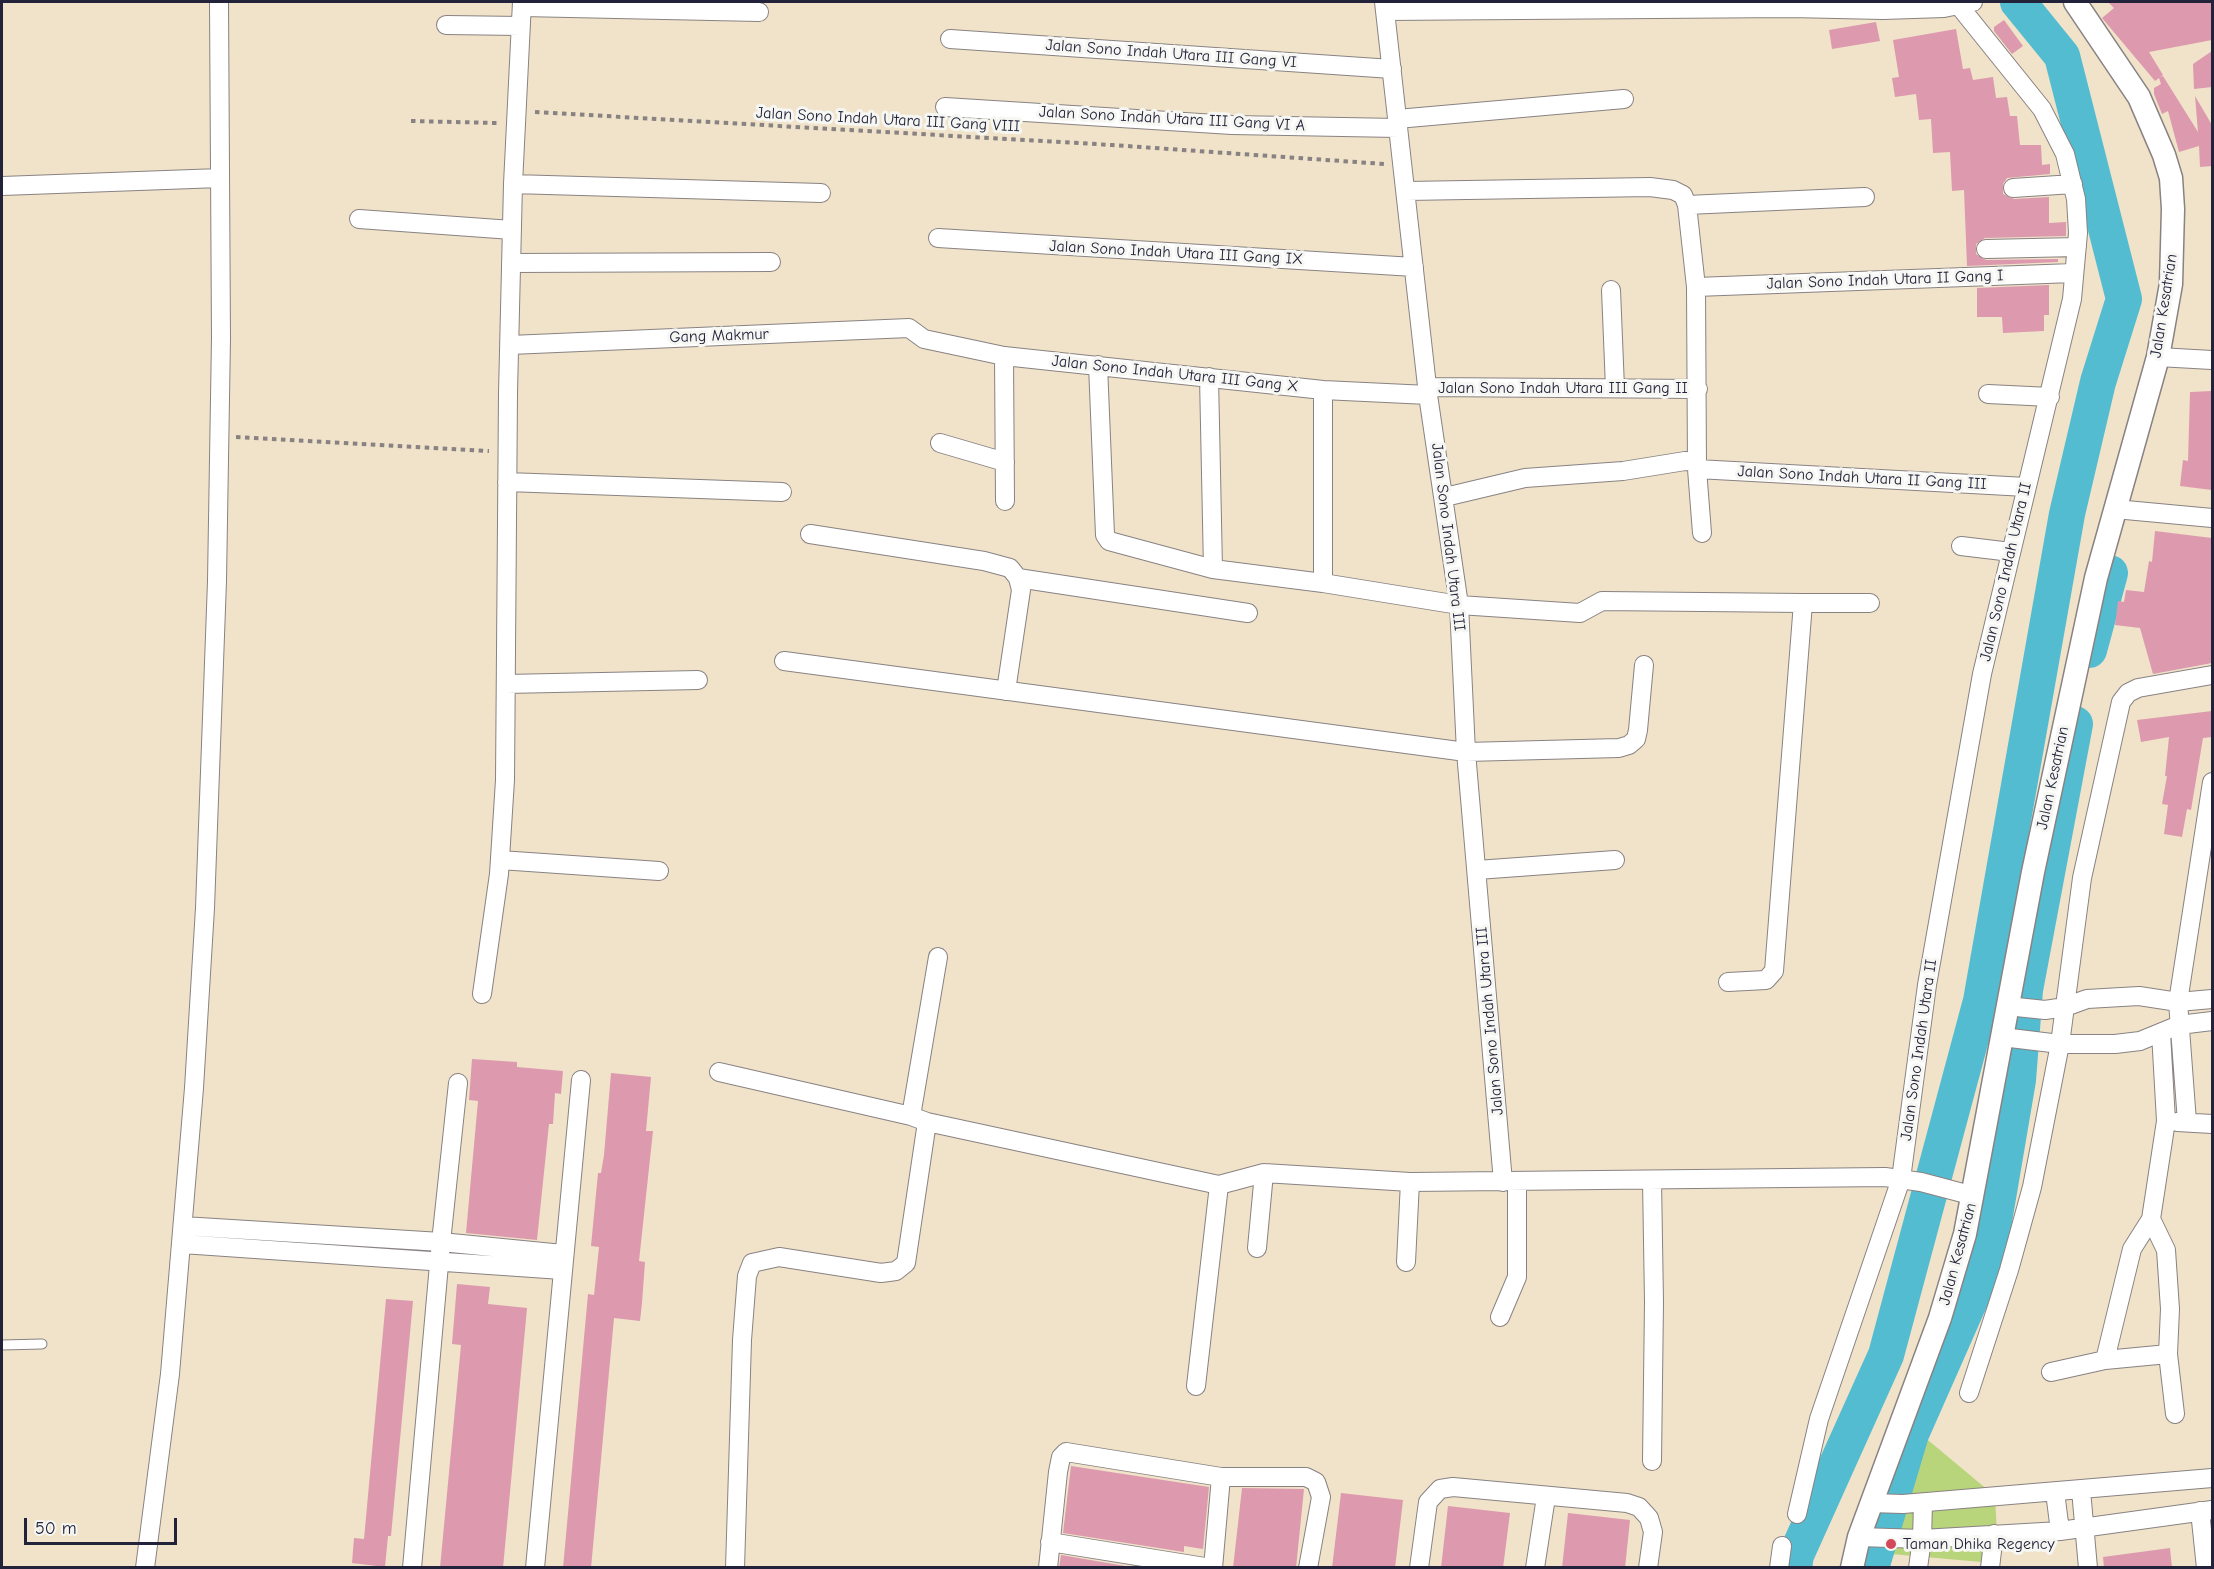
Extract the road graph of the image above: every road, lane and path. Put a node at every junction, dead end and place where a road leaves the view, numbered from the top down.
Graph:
1 (219, 2) edge
2 (2075, 2) edge
3 (1965, 3) edge
4 (522, 4) edge
5 (1384, 6) edge
6 (759, 12) dead end
7 (446, 25) dead end
8 (521, 26) junction
9 (950, 39) dead end
10 (1392, 69) junction
11 (1624, 99) dead end
12 (945, 107) dead end
13 (516, 117) junction
14 (411, 121) dead end
15 (1398, 124) junction
16 (1402, 165) junction
17 (220, 178) junction
18 (513, 184) junction
19 (2073, 184) junction
20 (2, 186) edge
21 (2013, 188) dead end
22 (1406, 191) junction
23 (820, 193) dead end
24 (1865, 197) dead end
25 (1687, 205) junction
26 (359, 219) dead end
27 (512, 230) junction
28 (938, 238) dead end
29 (2077, 247) junction
30 (1986, 249) dead end
31 (771, 262) dead end
32 (511, 263) junction
33 (1414, 267) junction
34 (2073, 273) junction
35 (1696, 287) junction
36 (1611, 290) dead end
37 (924, 339) joint
38 (510, 345) junction
39 (1004, 356) junction
40 (2158, 357) junction
41 (2212, 360) edge
42 (1098, 365) junction
43 (1209, 377) junction
44 (1615, 388) junction
45 (1698, 389) junction
46 (1323, 390) junction
47 (1428, 391) junction
48 (1988, 394) dead end
49 (2050, 397) junction
50 (218, 436) junction
51 (940, 443) dead end
52 (508, 452) junction
53 (1005, 462) junction
54 (1697, 465) junction
55 (507, 482) junction
56 (2026, 487) junction
57 (782, 492) dead end
58 (1445, 497) junction
59 (1005, 501) dead end
60 (2115, 509) junction
61 (2212, 518) edge
62 (1702, 533) dead end
63 (810, 534) dead end
64 (1961, 546) dead end
65 (2011, 552) junction
66 (1213, 569) junction
67 (1018, 578) junction
68 (1323, 583) junction
69 (1803, 603) junction
70 (1870, 603) dead end
71 (1459, 604) junction
72 (1248, 614) dead end
73 (784, 661) dead end
74 (1644, 665) dead end
75 (2212, 675) edge
76 (698, 680) dead end
77 (506, 684) junction
78 (1006, 691) junction
79 (1466, 752) junction
80 (2212, 782) edge
81 (500, 860) junction
82 (1615, 860) dead end
83 (1477, 870) junction
84 (659, 871) dead end
85 (2205, 888) edge
86 (938, 957) dead end
87 (1728, 982) dead end
88 (482, 994) dead end
89 (2212, 999) edge
90 (2178, 1002) junction
91 (2011, 1006) junction
92 (2065, 1007) junction
93 (2212, 1021) edge
94 (2179, 1024) junction
95 (2161, 1033) junction
96 (2007, 1038) junction
97 (2060, 1044) junction
98 (719, 1072) dead end
99 (581, 1080) dead end
100 (458, 1083) dead end
101 (919, 1119) junction
102 (2166, 1121) junction
103 (2187, 1122) junction
104 (2212, 1124) edge
105 (1264, 1173) junction
106 (1901, 1179) junction
107 (1652, 1180) junction
108 (1410, 1182) junction
109 (1510, 1182) junction
110 (1219, 1185) junction
111 (1967, 1194) junction
112 (2151, 1219) junction
113 (182, 1235) junction
114 (1257, 1248) dead end
115 (440, 1251) junction
116 (563, 1262) junction
117 (1406, 1262) dead end
118 (1500, 1317) dead end
119 (42, 1344) dead end
120 (2, 1345) edge
121 (2168, 1354) junction
122 (2105, 1360) junction
123 (2051, 1372) dead end
124 (1196, 1386) dead end
125 (1969, 1393) dead end
126 (2175, 1414) dead end
127 (1652, 1461) dead end
128 (1221, 1477) junction
129 (2212, 1478) edge
130 (2080, 1490) junction
131 (2055, 1492) junction
132 (1546, 1497) junction
133 (1923, 1503) junction
134 (1875, 1504) junction
135 (2206, 1511) edge
136 (1797, 1514) dead end
137 (2085, 1527) junction
138 (2060, 1530) junction
139 (1994, 1534) junction
140 (1865, 1538) junction
141 (1922, 1539) junction
142 (1050, 1542) junction
143 (1782, 1546) dead end
144 (145, 1568) edge
145 (412, 1568) edge
146 (535, 1568) edge
147 (735, 1568) edge
148 (1048, 1568) edge
149 (1212, 1568) edge
150 (1308, 1568) edge
151 (1419, 1568) edge
152 (1535, 1568) edge
153 (1648, 1568) edge
154 (1779, 1568) edge
155 (1852, 1568) edge
156 (1918, 1568) edge
157 (1990, 1568) edge
158 (2088, 1568) edge
159 (2206, 1568) edge

1 - 17 street
2 - 40 street, Jalan Kesatrian
3 - 5 street
3 - 19 street, Jalan Sono Indah Utara II
4 - 6 street
4 - 8 street
5 - 10 street, Jalan Sono Indah Utara III
7 - 8 street
8 - 13 street
9 - 10 street, Jalan Sono Indah Utara III Gang VI
10 - 15 street, Jalan Sono Indah Utara III
11 - 15 street, Jalan Sono Indah Utara III Gang VI A
12 - 15 street, Jalan Sono Indah Utara III Gang VI A
13 - 14 path, Jalan Sono Indah Utara III Gang VIII
13 - 16 path, Jalan Sono Indah Utara III Gang VIII
13 - 18 street
15 - 16 street, Jalan Sono Indah Utara III
16 - 22 street, Jalan Sono Indah Utara III
17 - 20 street
17 - 50 street
18 - 23 street
18 - 27 street
19 - 21 street
19 - 29 street, Jalan Sono Indah Utara II
22 - 25 street
22 - 33 street, Jalan Sono Indah Utara III
24 - 25 street
25 - 35 street
26 - 27 street
27 - 32 street
28 - 33 street, Jalan Sono Indah Utara III Gang IX
29 - 30 street
29 - 34 street, Jalan Sono Indah Utara II
31 - 32 street
32 - 38 street
33 - 47 street, Jalan Sono Indah Utara III
34 - 35 street, Jalan Sono Indah Utara II Gang I
34 - 49 street, Jalan Sono Indah Utara II
35 - 45 street
36 - 44 street
37 - 38 street, Gang Makmur
37 - 39 street, Jalan Sono Indah Utara III Gang X
38 - 52 street
39 - 42 street, Jalan Sono Indah Utara III Gang X
39 - 53 street
40 - 41 street
40 - 60 street, Jalan Kesatrian
42 - 43 street, Jalan Sono Indah Utara III Gang X
42 - 66 street
43 - 46 street, Jalan Sono Indah Utara III Gang X
43 - 66 street
44 - 45 street, Jalan Sono Indah Utara III Gang II
44 - 47 street, Jalan Sono Indah Utara III Gang II
45 - 54 street
46 - 47 street, Jalan Sono Indah Utara III Gang X
46 - 68 street
47 - 58 street, Jalan Sono Indah Utara III
48 - 49 street
49 - 56 street, Jalan Sono Indah Utara II
50 - 52 path
50 - 113 street
51 - 53 street
52 - 55 street
53 - 59 street
54 - 56 street, Jalan Sono Indah Utara II Gang III
54 - 58 street, Jalan Sono Indah Utara II Gang III
54 - 62 street
55 - 57 street
55 - 77 street
56 - 65 street, Jalan Sono Indah Utara II
58 - 71 street, Jalan Sono Indah Utara III
60 - 61 street
60 - 91 street, Jalan Kesatrian
63 - 67 street
64 - 65 street
65 - 106 street, Jalan Sono Indah Utara II
66 - 68 street
67 - 72 street
67 - 78 street
68 - 71 street
69 - 70 street
69 - 71 street
69 - 87 street
71 - 79 street, Jalan Sono Indah Utara III
73 - 78 street
74 - 79 street
75 - 92 street
76 - 77 street
77 - 81 street
78 - 79 street
79 - 83 street, Jalan Sono Indah Utara III
80 - 85 street
81 - 84 street
81 - 88 street
82 - 83 street
83 - 109 street, Jalan Sono Indah Utara III
85 - 90 street
86 - 101 street
89 - 90 street
90 - 92 street
90 - 94 street
91 - 92 street
91 - 96 street, Jalan Kesatrian
92 - 97 street
93 - 94 street
94 - 95 street
94 - 103 street
95 - 97 street
95 - 102 street
96 - 97 street
96 - 111 street, Jalan Kesatrian
97 - 125 street
98 - 101 street
99 - 116 street
100 - 115 street
101 - 110 street
101 - 147 street
102 - 103 street
102 - 112 street
103 - 104 street
105 - 108 street
105 - 110 street
105 - 114 street
106 - 107 street
106 - 111 street
106 - 136 street, Jalan Sono Indah Utara II
107 - 109 street
107 - 127 street
108 - 109 street
108 - 117 street
109 - 118 street, Jalan Sono Indah Utara III
110 - 124 street
111 - 134 street, Jalan Kesatrian
112 - 121 street
112 - 122 street
113 - 115 street
113 - 144 street
115 - 116 street
115 - 145 street
116 - 146 street
119 - 120 lane
121 - 122 street
121 - 126 street
122 - 123 street
128 - 142 street
128 - 149 street
128 - 150 street
129 - 130 street
130 - 131 street
130 - 137 street
131 - 133 street
131 - 138 street
132 - 151 street
132 - 152 street
132 - 153 street
133 - 134 street
133 - 141 street
134 - 140 street, Jalan Kesatrian
135 - 137 street
135 - 159 street
137 - 138 street
137 - 158 street
138 - 139 street
139 - 141 street
139 - 157 street
140 - 141 street
140 - 155 street, Jalan Kesatrian
141 - 156 street
142 - 148 street
142 - 149 street
143 - 154 street

